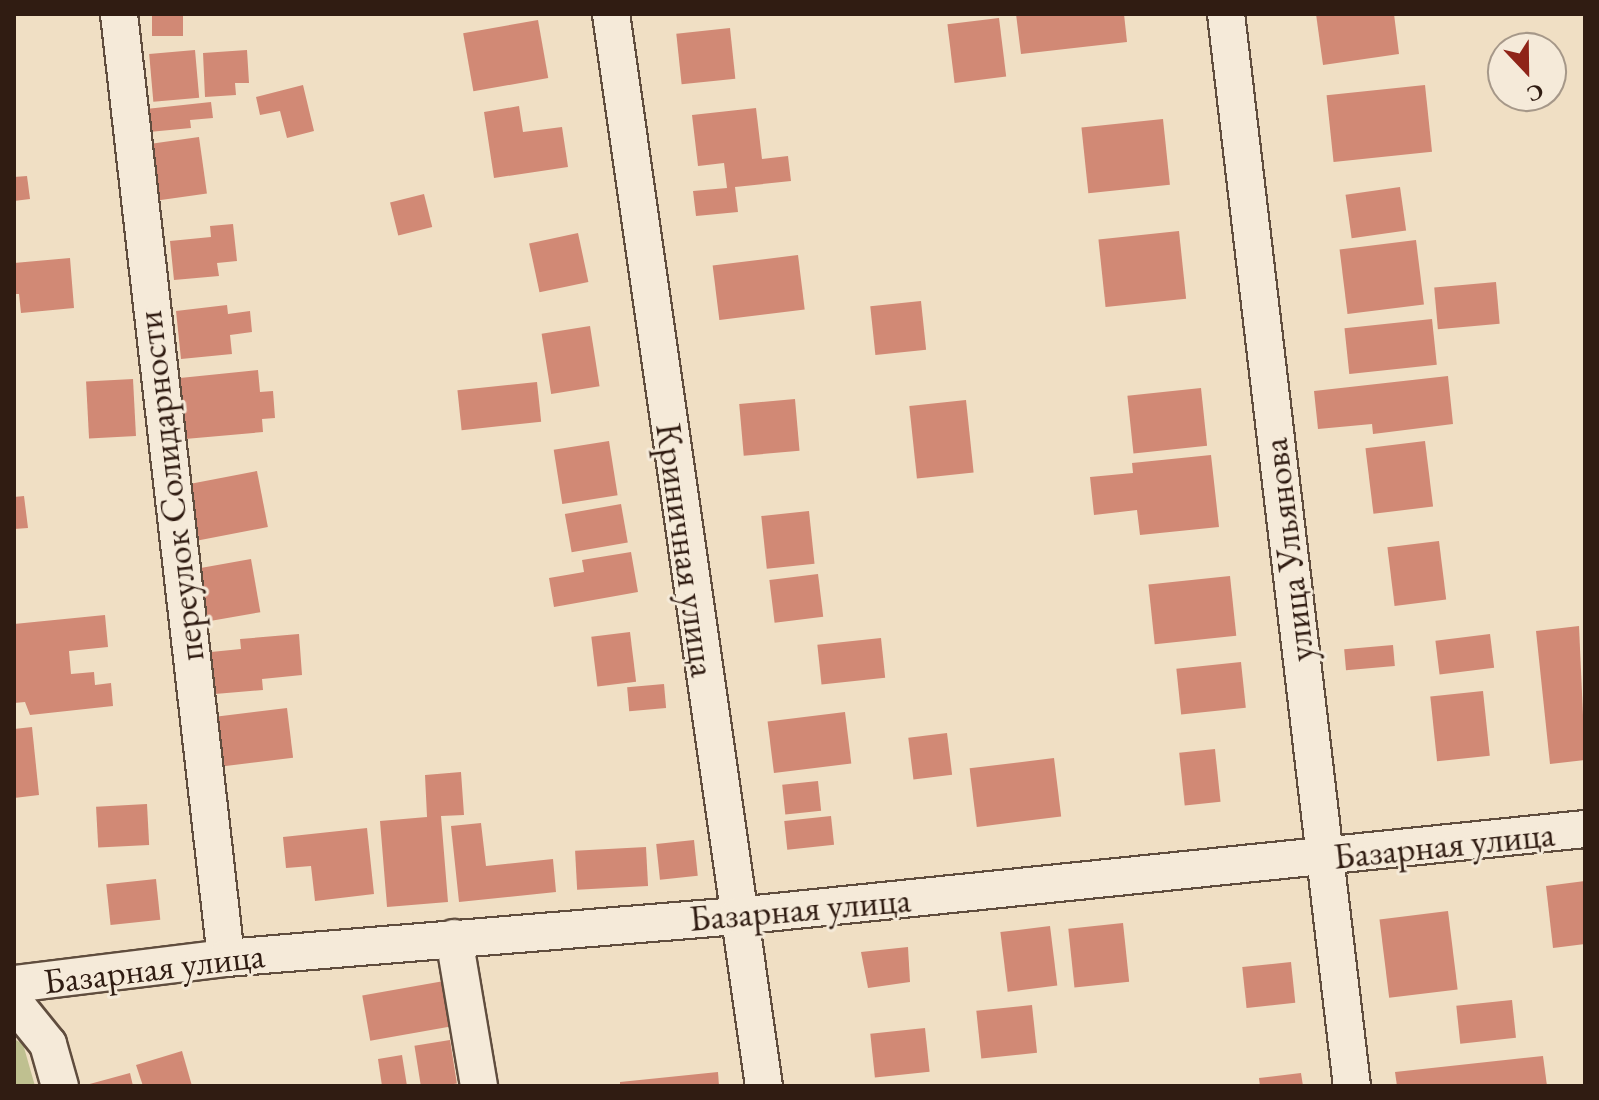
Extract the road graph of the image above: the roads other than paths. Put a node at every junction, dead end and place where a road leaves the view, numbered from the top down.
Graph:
1 (119, 14) edge
2 (611, 14) edge
3 (1226, 14) edge
4 (1585, 829) edge
5 (1324, 859) junction
6 (737, 916) junction
7 (454, 938) junction
8 (226, 958) junction
9 (14, 984) edge
10 (14, 1002) edge
11 (60, 1086) edge
12 (479, 1086) edge
13 (764, 1086) edge
14 (1352, 1086) edge

1 - 8 street, переулок Солидарности
2 - 6 street, Криничная улица
3 - 5 street, улица Ульянова
4 - 5 street, Базарная улица
5 - 6 street, Базарная улица
5 - 14 street, улица Ульянова
6 - 7 street, Базарная улица
6 - 13 street, Криничная улица
7 - 8 street, Базарная улица
7 - 12 street
8 - 9 street, Базарная улица
10 - 11 street

